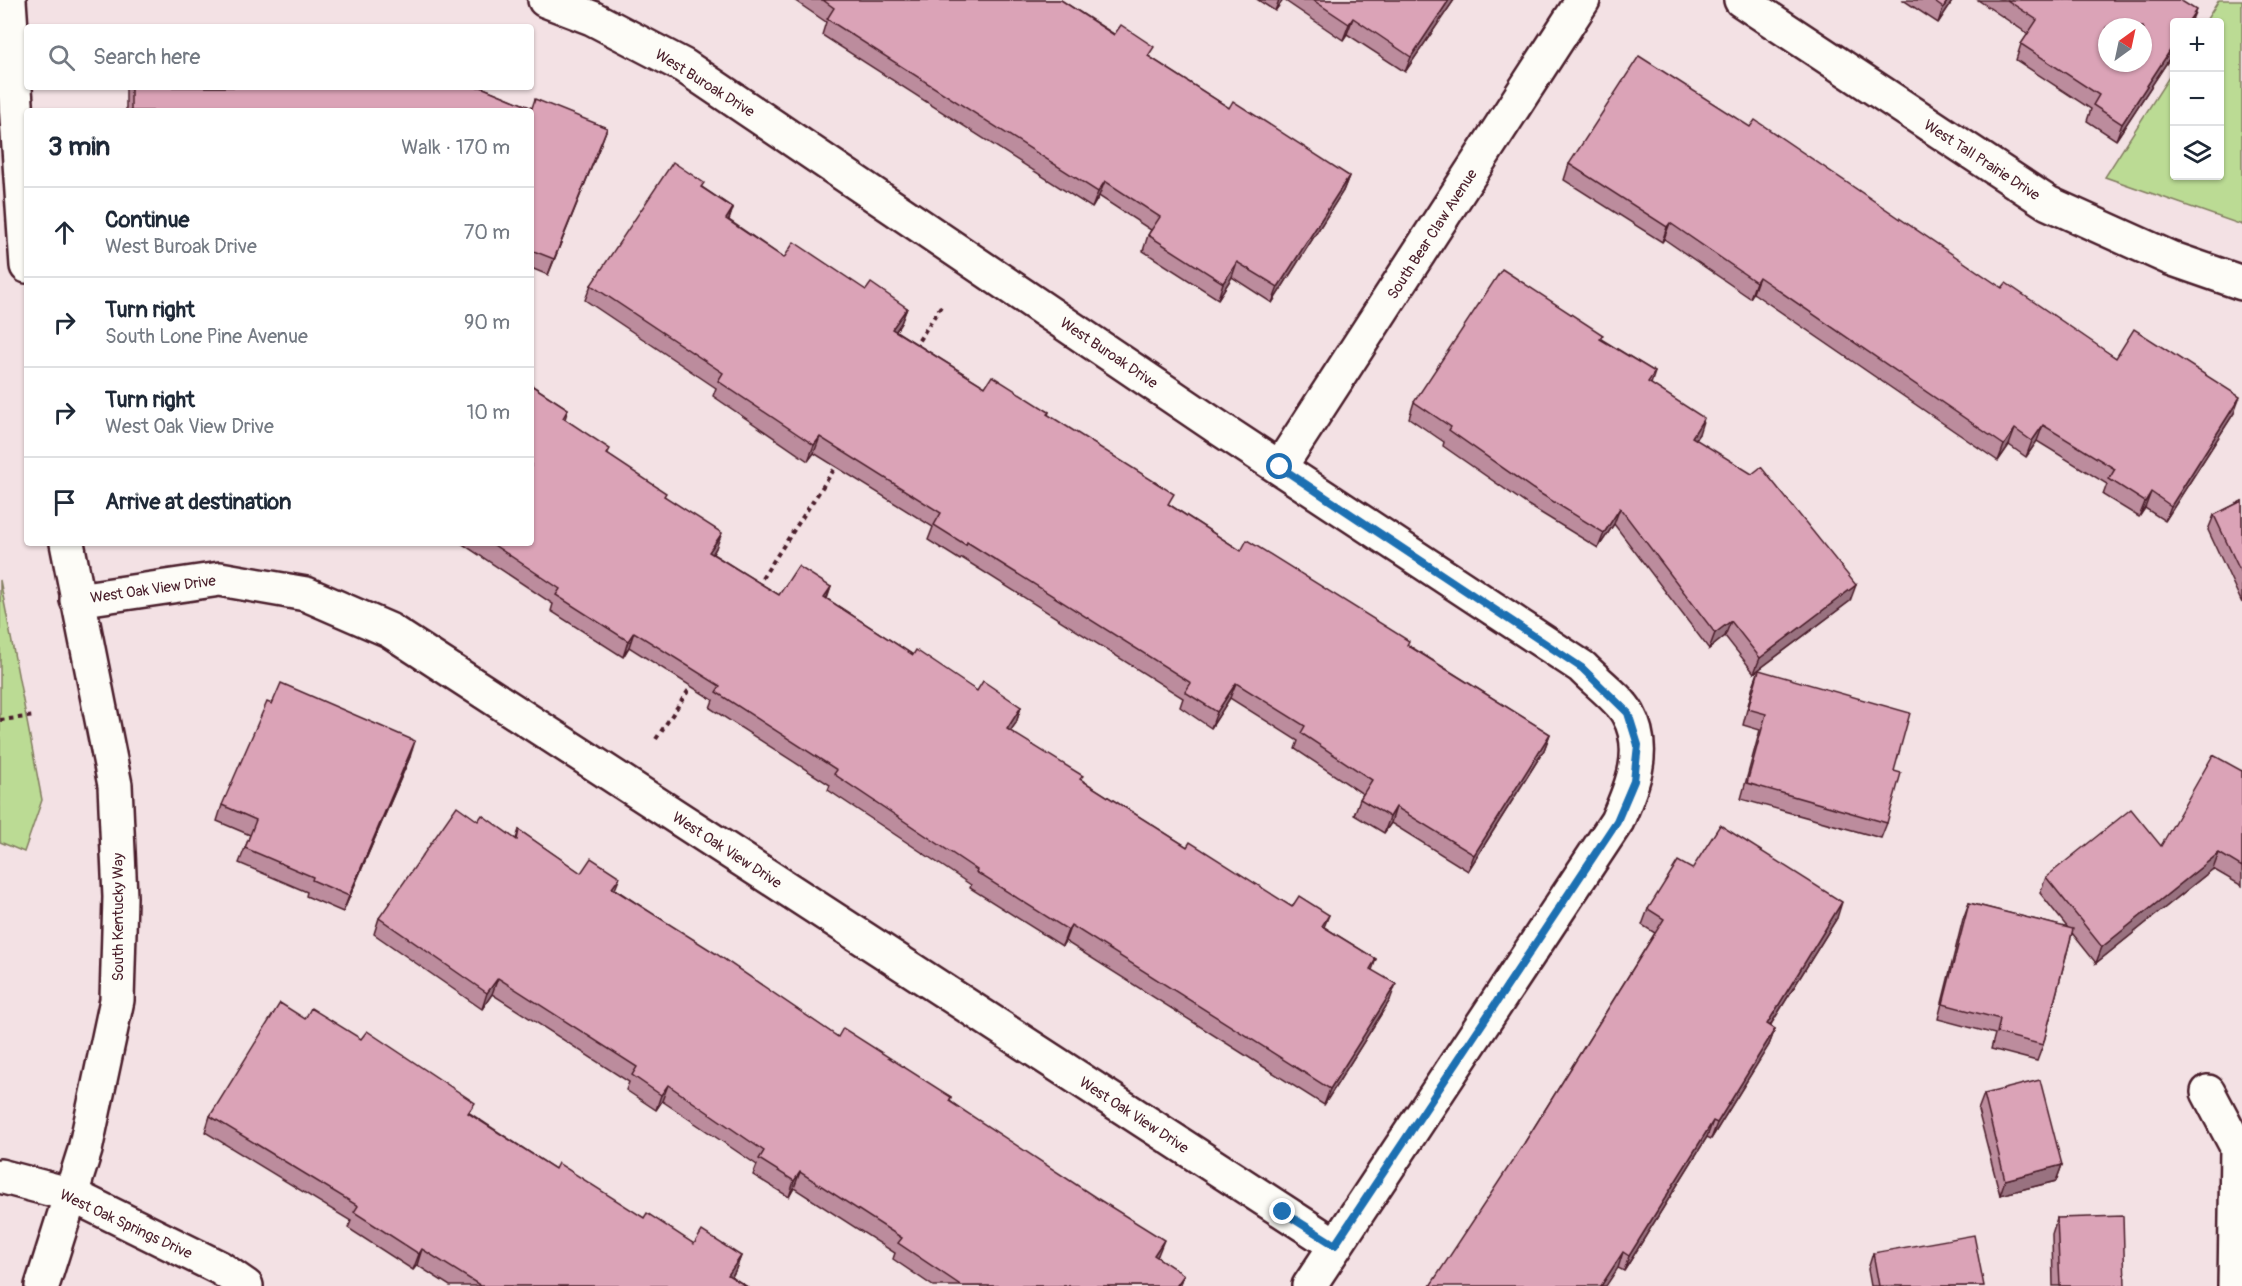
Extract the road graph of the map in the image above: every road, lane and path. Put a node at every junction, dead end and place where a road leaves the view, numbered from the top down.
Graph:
1 (9, 0) edge
2 (545, 0) edge
3 (1583, 0) edge
4 (1741, 0) edge
5 (24, 222) edge
6 (2242, 283) edge
7 (943, 303) dead end
8 (911, 352) edge
9 (845, 452) edge
10 (1280, 467) junction
11 (68, 546) edge
12 (754, 591) edge
13 (77, 600) junction
14 (695, 680) edge
15 (35, 716) dead end
16 (0, 720) edge
17 (656, 740) dead end
18 (2208, 1092) dead end
19 (0, 1176) edge
20 (72, 1195) junction
21 (1335, 1245) junction
22 (42, 1286) edge
23 (246, 1286) edge
24 (1309, 1286) edge
25 (2235, 1286) edge

1 - 5 street
2 - 10 street, West Buroak Drive
3 - 10 street, South Bear Claw Avenue
4 - 6 street, West Tall Prairie Drive
7 - 8 path
9 - 12 path
10 - 21 street, West Buroak Drive
11 - 13 street, South Kentucky Way
13 - 20 street, South Kentucky Way
13 - 21 street, West Oak View Drive
14 - 17 path
15 - 16 path
18 - 25 street
19 - 20 street, West Oak Springs Drive
20 - 22 street, South Kentucky Way
20 - 23 street, West Oak Springs Drive
21 - 24 street

